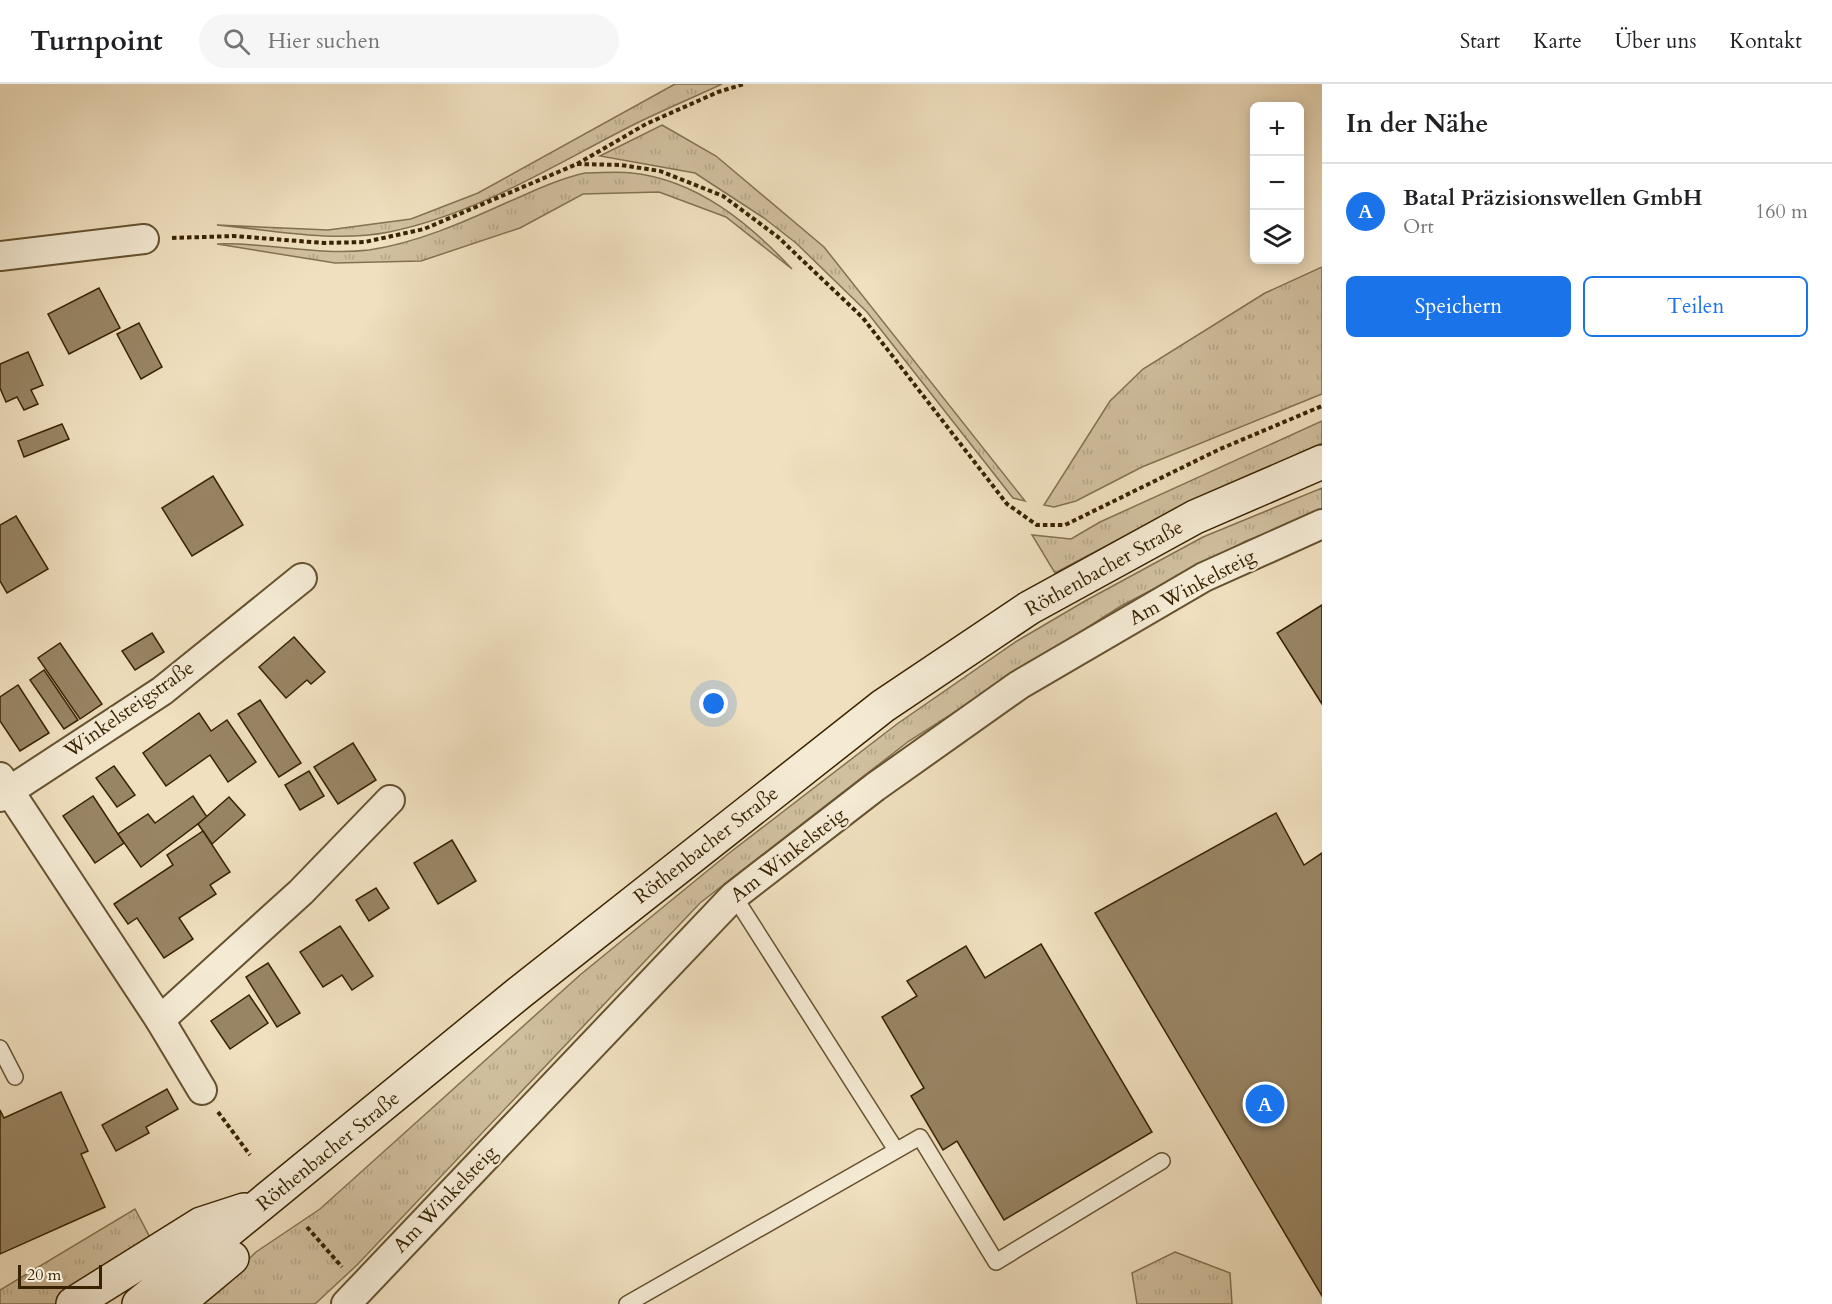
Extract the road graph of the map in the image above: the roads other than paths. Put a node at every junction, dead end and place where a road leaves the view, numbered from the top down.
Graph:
1 (144, 239) road end
2 (0, 256) edge
3 (1322, 462) edge
4 (1322, 524) edge
5 (302, 578) dead end
6 (3, 788) edge
7 (390, 800) dead end
8 (734, 896) junction
9 (160, 1020) junction
10 (0, 1048) edge
11 (15, 1077) dead end
12 (202, 1090) road end
13 (896, 1150) junction
14 (1162, 1161) dead end
15 (263, 1204) junction
16 (352, 1297) edge
17 (655, 1297) edge
18 (73, 1304) edge
19 (139, 1304) edge
20 (177, 1304) edge
21 (627, 1304) edge

1 - 2 street
3 - 15 main road, Röthenbacher Straße
4 - 8 street, Am Winkelsteig
5 - 6 street, Winkelsteigstraße
6 - 9 street, Winkelsteigstraße
7 - 9 street
8 - 13 lane
8 - 16 street, Am Winkelsteig
9 - 12 street, Winkelsteigstraße
10 - 11 lane
13 - 14 lane
13 - 17 lane
15 - 18 main road
15 - 19 main road, Röthenbacher Straße
15 - 20 main road
17 - 21 lane

